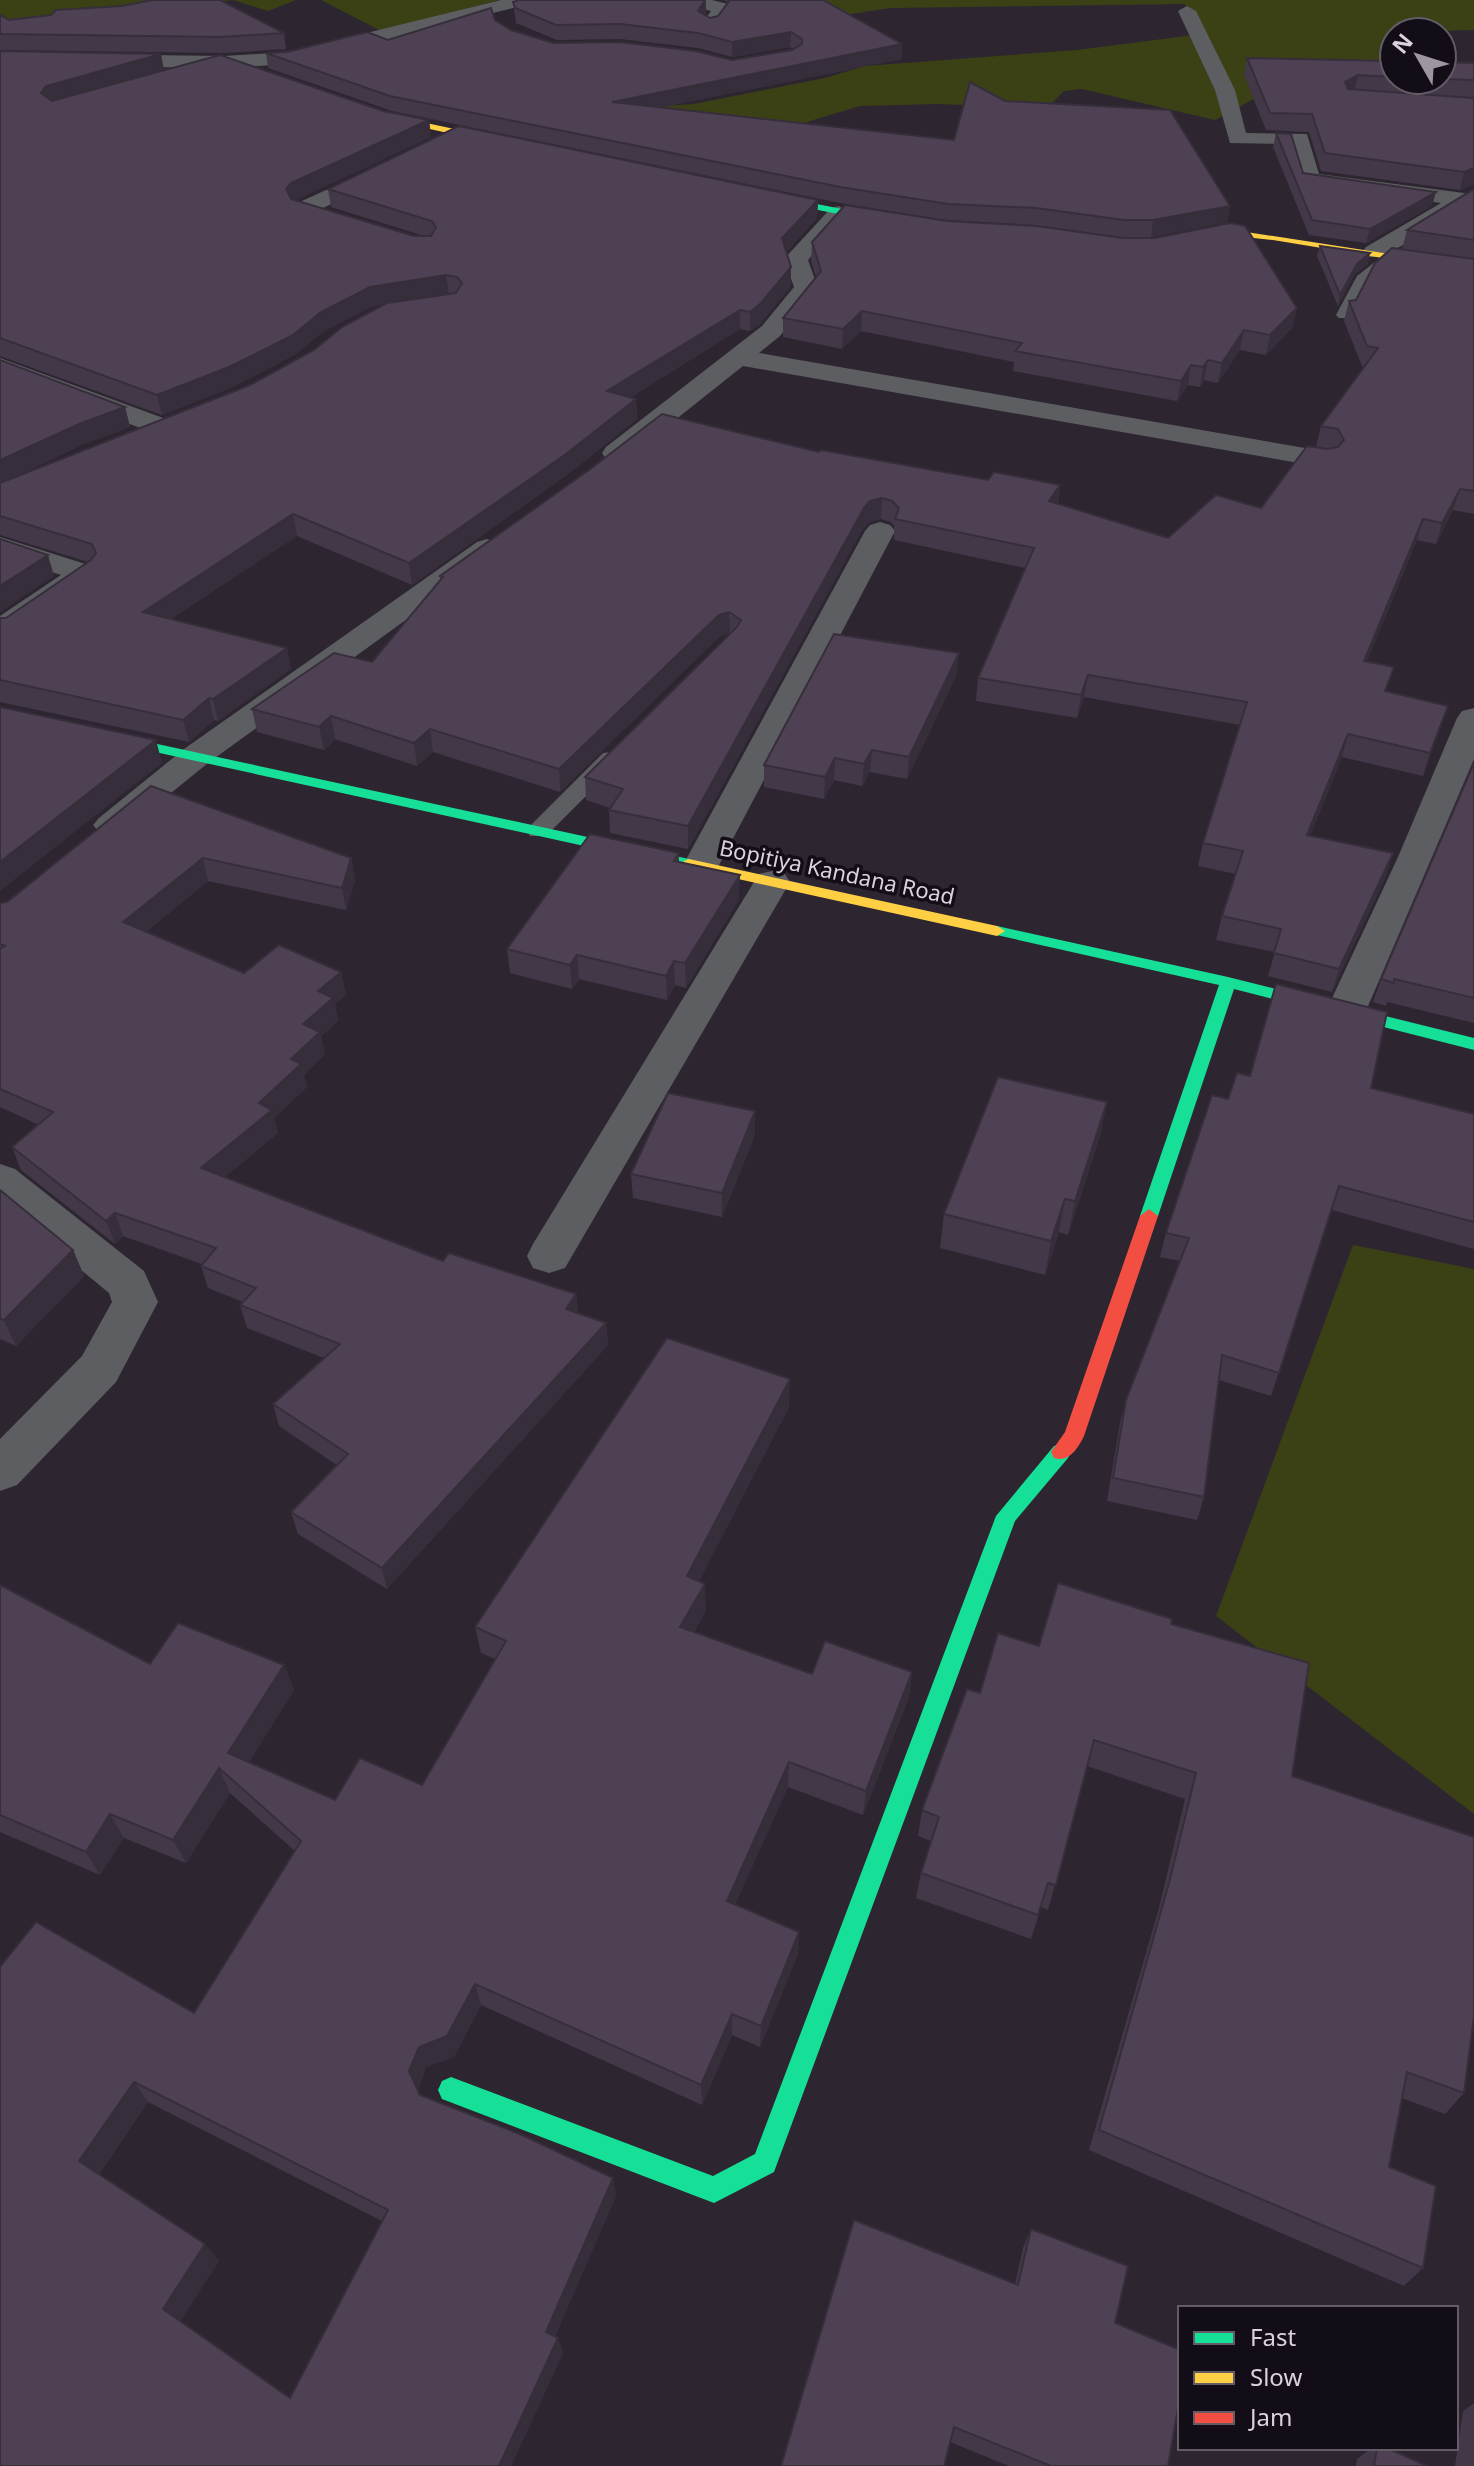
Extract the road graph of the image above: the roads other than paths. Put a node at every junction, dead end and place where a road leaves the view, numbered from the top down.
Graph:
1 (523, 0) edge
2 (691, 0) edge
3 (501, 5) junction
4 (1187, 11) dead end
5 (710, 25) edge
6 (504, 28) edge
7 (0, 59) edge
8 (224, 62) junction
9 (269, 78) edge
10 (164, 80) edge
11 (357, 108) edge
12 (458, 134) junction
13 (520, 146) edge
14 (430, 147) edge
15 (402, 161) edge
16 (735, 191) edge
17 (1469, 197) edge
18 (839, 213) junction
19 (916, 225) edge
20 (371, 230) edge
21 (1175, 241) edge
22 (1381, 254) junction
23 (1474, 270) edge
24 (1344, 315) dead end
25 (737, 357) junction
26 (0, 366) edge
27 (191, 417) edge
28 (165, 428) junction
29 (123, 443) edge
30 (1322, 459) edge
31 (591, 473) edge
32 (515, 529) edge
33 (880, 531) dead end
34 (0, 546) edge
35 (0, 630) edge
36 (0, 714) edge
37 (1474, 718) edge
38 (627, 743) edge
39 (196, 756) junction
40 (538, 831) junction
41 (86, 845) edge
42 (700, 867) junction
43 (772, 882) junction
44 (1228, 982) junction
45 (1346, 1011) junction
46 (1474, 1044) edge
47 (0, 1180) edge
48 (549, 1256) dead end
49 (0, 1471) edge
50 (451, 2090) dead end

1 - 3 street
2 - 5 street
3 - 6 street
3 - 8 street
4 - 17 street
7 - 8 street
8 - 9 street
8 - 10 street
11 - 12 street
12 - 13 street
12 - 14 street
15 - 20 street
16 - 18 street
17 - 22 street
18 - 19 street
18 - 25 street
21 - 22 street
22 - 23 street
22 - 24 lane
25 - 30 street
25 - 31 street
26 - 28 street
27 - 28 street
28 - 29 street
32 - 39 street
33 - 42 street
34 - 35 street
36 - 39 street, Bopitiya Kandana Road
37 - 45 street
38 - 40 lane
39 - 40 street, Bopitiya Kandana Road
39 - 41 street
40 - 42 street, Bopitiya Kandana Road
42 - 43 street, Bopitiya Kandana Road
43 - 44 street, Bopitiya Kandana Road
43 - 48 street
44 - 45 street, Bopitiya Kandana Road
44 - 50 street
45 - 46 street, Bopitiya Kandana Road
47 - 49 street

